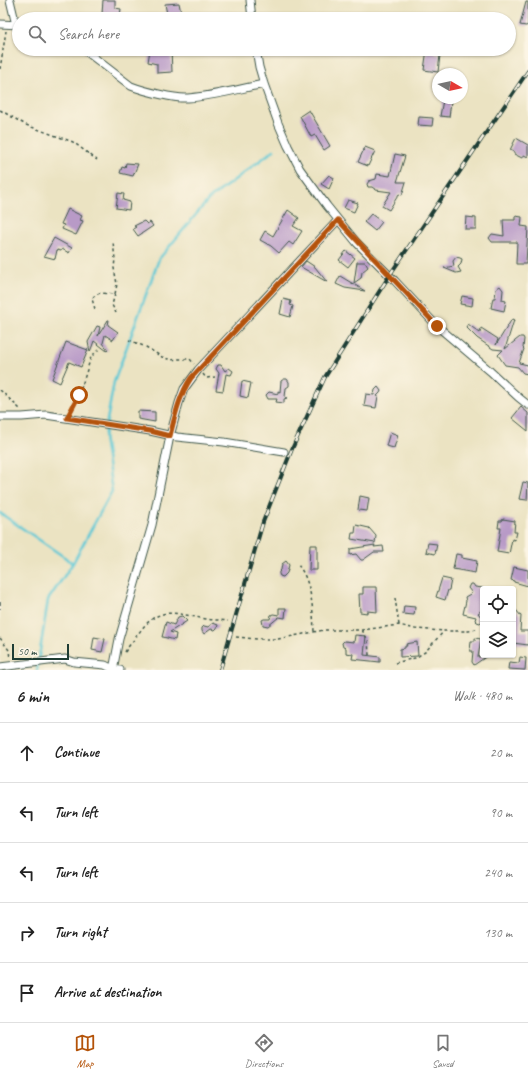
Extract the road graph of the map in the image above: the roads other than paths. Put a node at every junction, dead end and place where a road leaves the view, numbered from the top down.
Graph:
1 (10, 0) edge
2 (250, 0) edge
3 (13, 12) edge
4 (251, 12) edge
5 (92, 56) edge
6 (257, 56) edge
7 (264, 84) junction
8 (338, 220) junction
9 (528, 406) edge
10 (0, 417) edge
11 (170, 436) junction
12 (284, 452) dead end
13 (0, 667) edge
14 (115, 670) edge

1 - 3 street
2 - 4 street
5 - 7 street
6 - 7 street
7 - 8 street
8 - 9 street
8 - 11 street
10 - 11 street
11 - 12 street
11 - 14 street
13 - 14 street

